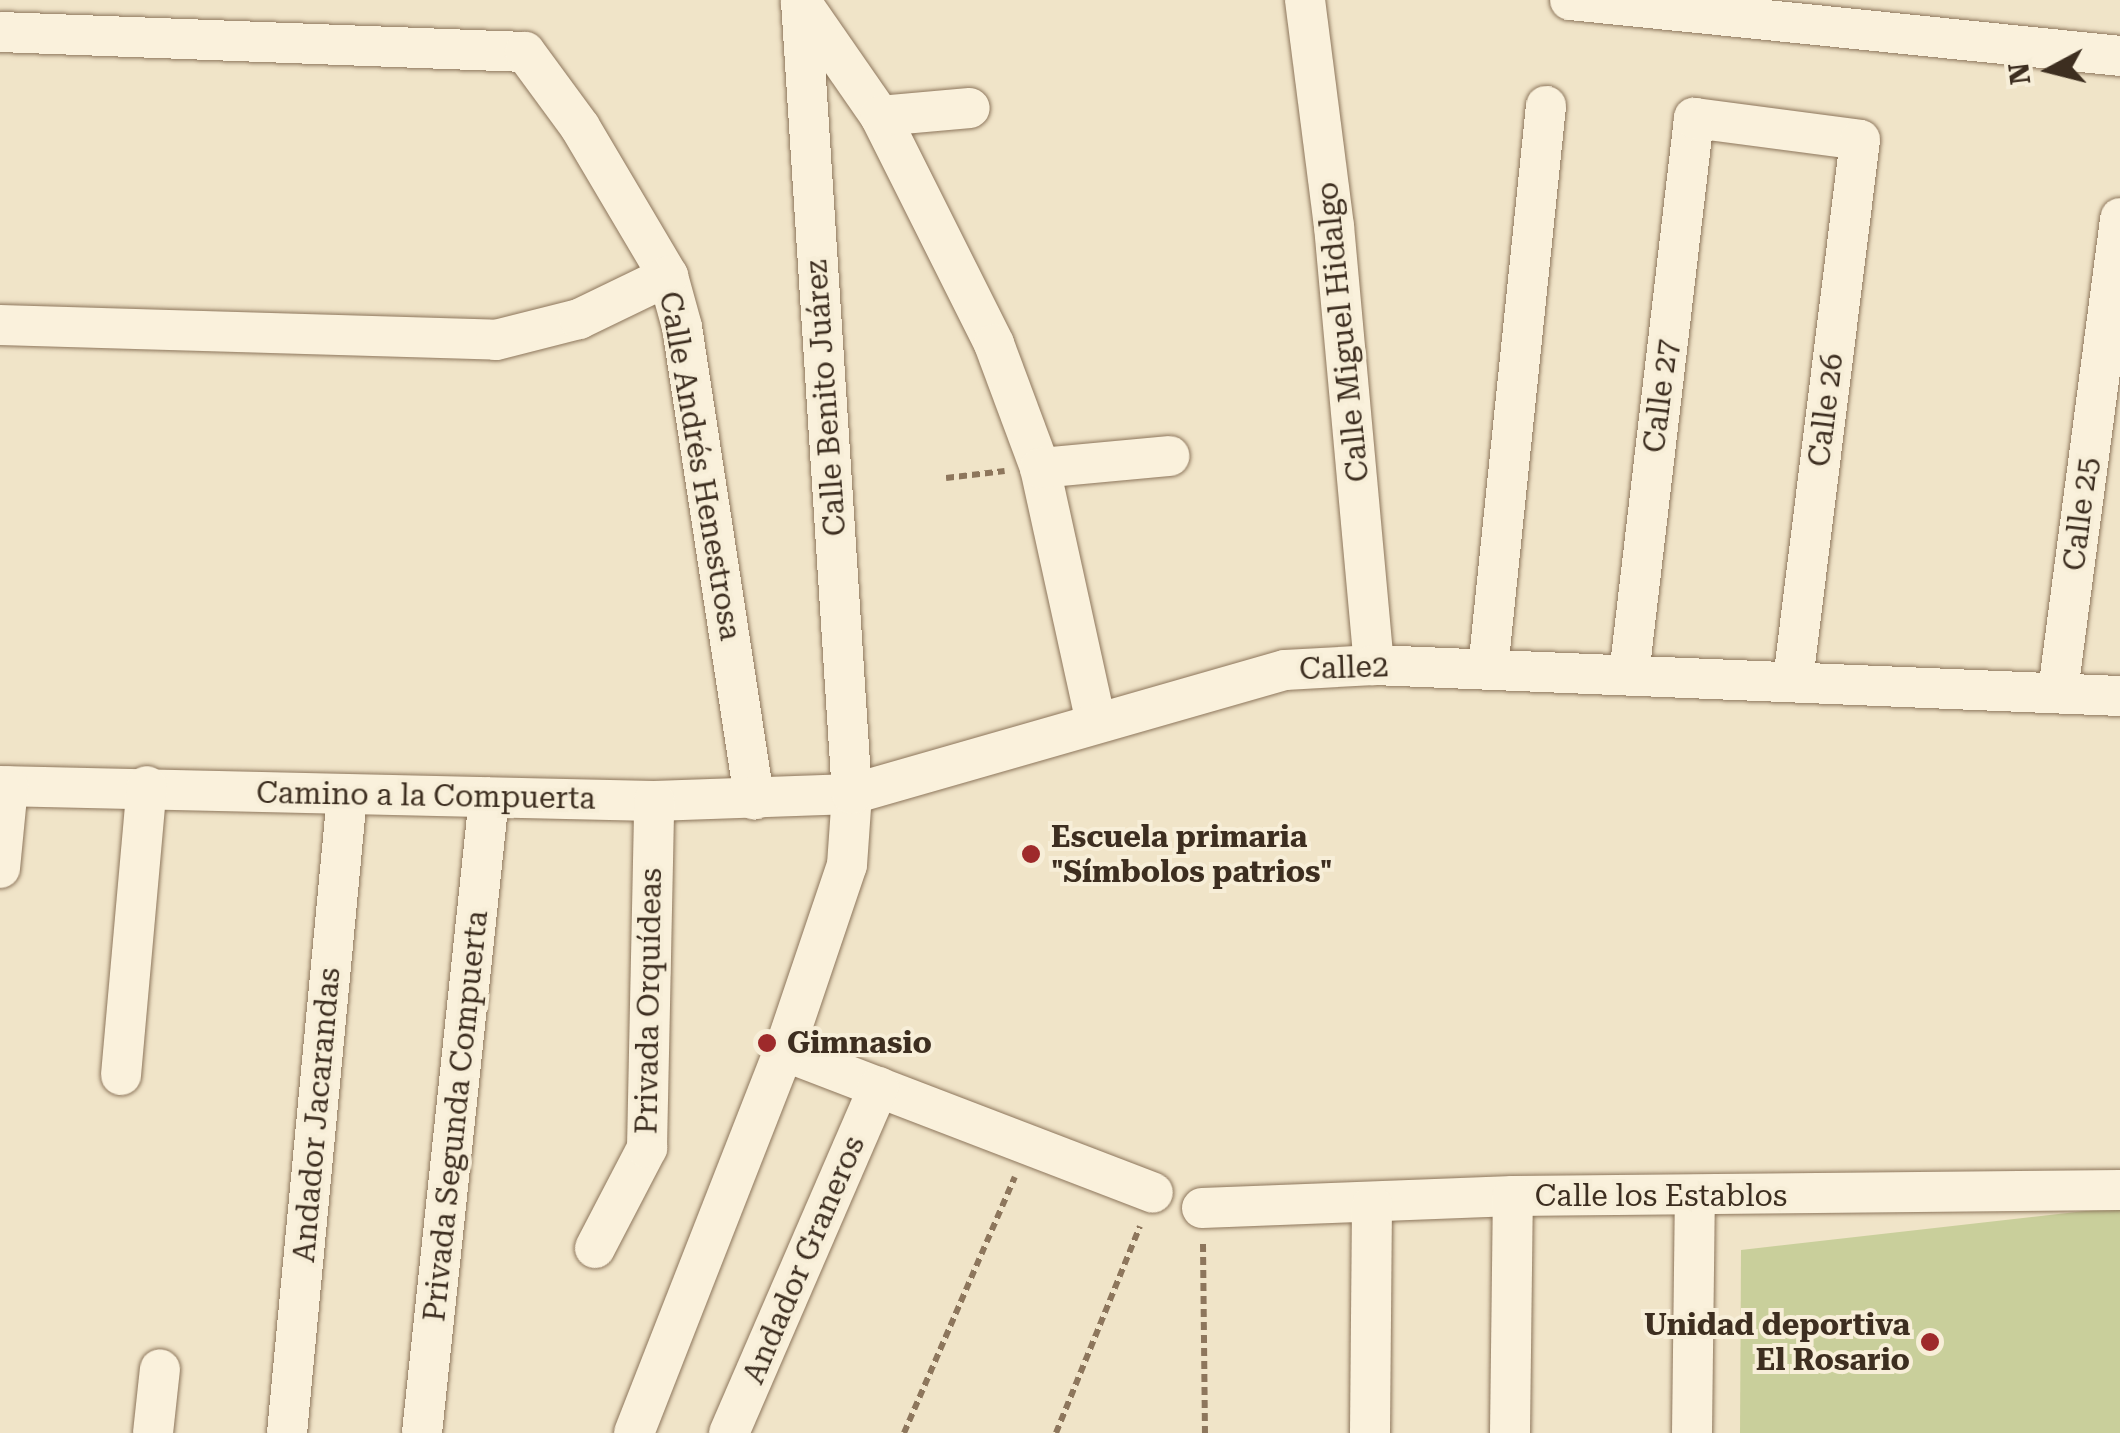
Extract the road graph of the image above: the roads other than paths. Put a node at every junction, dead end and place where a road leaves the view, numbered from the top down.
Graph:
1 (1306, 0) edge
2 (1570, 0) edge
3 (801, 1) edge
4 (1680, 6) edge
5 (0, 32) edge
6 (2120, 56) edge
7 (1546, 106) dead end
8 (970, 108) dead end
9 (880, 116) junction
10 (1860, 140) joint
11 (2120, 218) edge
12 (668, 276) junction
13 (0, 325) edge
14 (1170, 456) dead end
15 (1040, 468) junction
16 (1374, 665) junction
17 (1488, 669) junction
18 (1629, 674) junction
19 (1793, 680) junction
20 (2058, 691) junction
21 (2120, 696) edge
22 (1096, 722) junction
23 (4, 786) edge
24 (146, 786) junction
25 (852, 794) junction
26 (347, 796) junction
27 (489, 798) junction
28 (754, 800) junction
29 (654, 801) junction
30 (0, 868) edge
31 (784, 1051) junction
32 (121, 1075) dead end
33 (879, 1087) junction
34 (2120, 1190) edge
35 (1153, 1193) road end
36 (1513, 1196) junction
37 (1695, 1198) junction
38 (1372, 1205) junction
39 (1202, 1208) road end
40 (595, 1248) dead end
41 (160, 1369) dead end
42 (153, 1433) edge
43 (287, 1433) edge
44 (422, 1433) edge
45 (634, 1433) edge
46 (730, 1433) edge
47 (1370, 1433) edge
48 (1510, 1433) edge
49 (1692, 1433) edge

1 - 16 street, Calle Miguel Hidalgo
2 - 4 street
3 - 9 street, Calle Benito Juárez
3 - 25 street, Calle Benito Juárez
4 - 6 street
5 - 12 street, Calle Andrés Henestrosa
7 - 17 street
8 - 9 street
9 - 15 street, Calle Benito Juárez
10 - 18 street, Calle 27
10 - 19 street, Calle 26
11 - 20 street, Calle 25
12 - 13 street
12 - 28 street, Calle Andrés Henestrosa
14 - 15 street
15 - 22 street, Calle Benito Juárez
16 - 17 street, Calle2
16 - 22 street, Calle2
17 - 18 street, Calle2
18 - 19 street, Calle2
19 - 20 street, Calle2
20 - 21 street, Calle2
22 - 25 street, Calle2
23 - 24 street, Camino a la Compuerta
23 - 30 street
24 - 26 street, Camino a la Compuerta
24 - 32 street
25 - 28 street, Camino a la Compuerta
25 - 31 street
26 - 27 street, Camino a la Compuerta
26 - 43 street, Andador Jacarandas
27 - 29 street, Camino a la Compuerta
27 - 44 street, Privada Segunda Compuerta
28 - 29 street, Camino a la Compuerta
29 - 40 street, Privada Orquídeas
31 - 33 street
31 - 45 street
33 - 35 street
33 - 46 street, Andador Graneros
34 - 37 street, Calle los Establos
36 - 37 street, Calle los Establos
36 - 38 street, Calle los Establos
36 - 48 street
37 - 49 street
38 - 39 street, Calle los Establos
38 - 47 street
41 - 42 street

